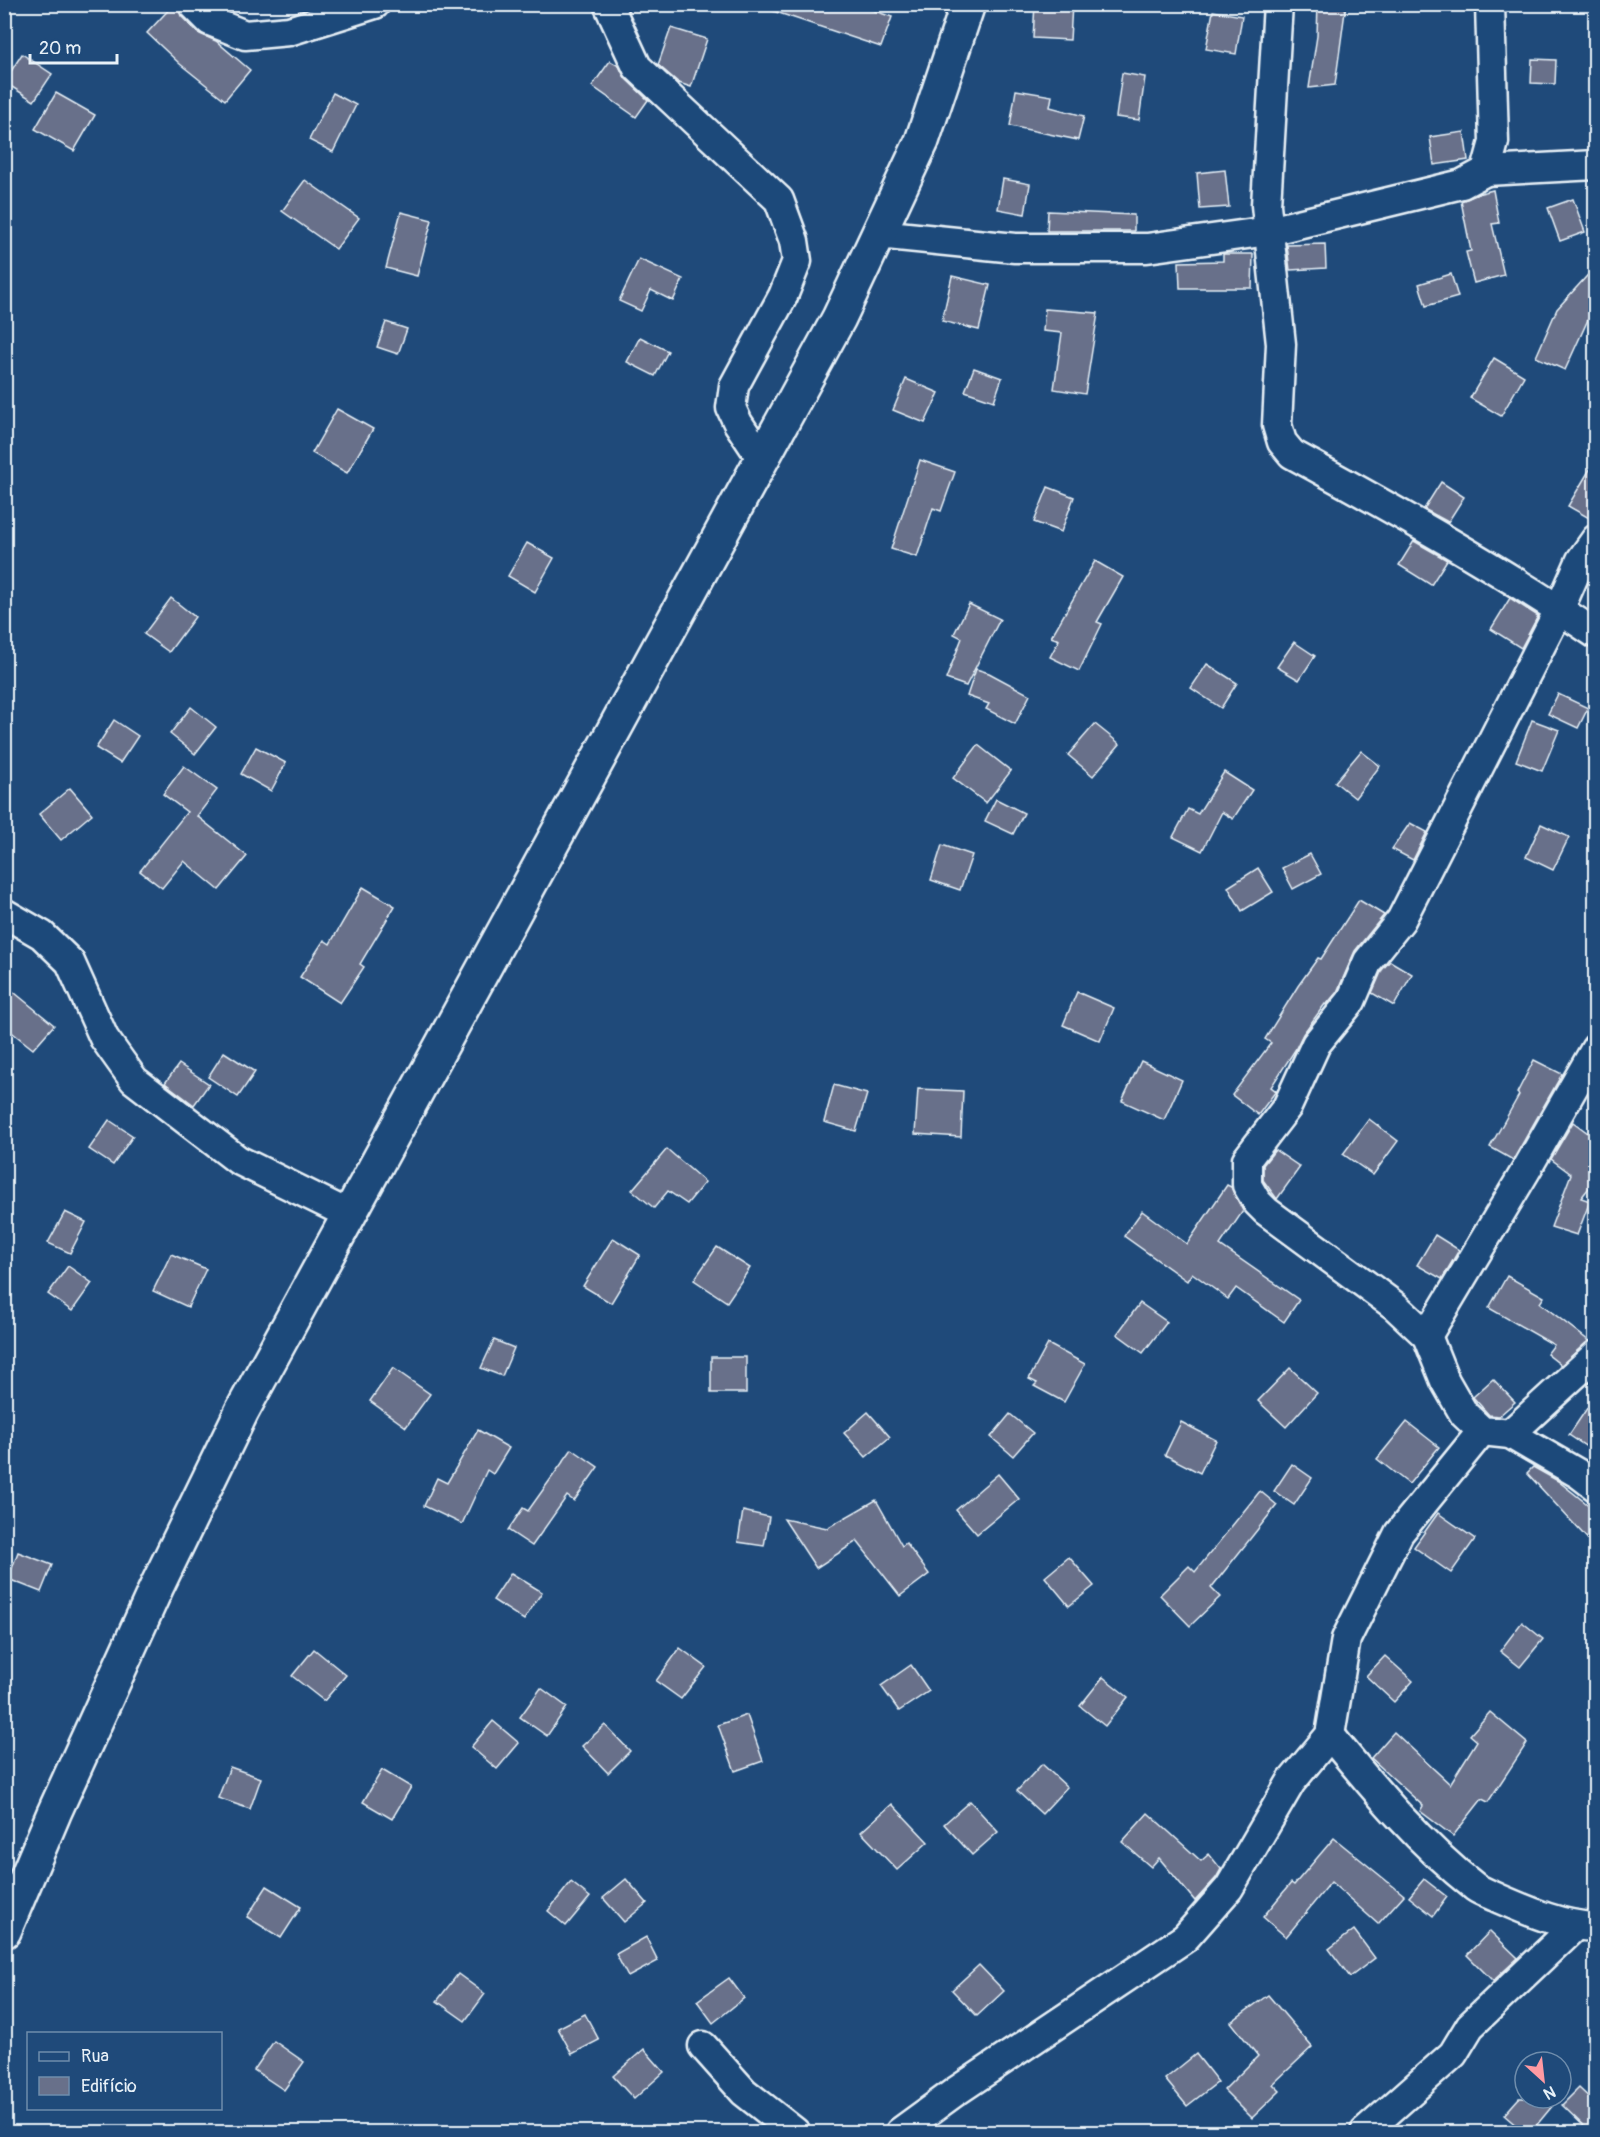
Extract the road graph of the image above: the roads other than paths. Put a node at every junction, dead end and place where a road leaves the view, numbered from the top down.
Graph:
1 (193, 4) edge
2 (375, 4) edge
3 (608, 4) edge
4 (968, 4) edge
5 (1278, 4) edge
6 (1491, 4) edge
7 (1596, 165) edge
8 (1486, 171) junction
9 (1269, 231) junction
10 (878, 234) junction
11 (762, 459) junction
12 (1596, 539) edge
13 (1559, 610) junction
14 (1596, 634) edge
15 (4, 913) edge
16 (1596, 1048) edge
17 (350, 1215) junction
18 (1427, 1336) junction
19 (1596, 1355) edge
20 (1482, 1431) junction
21 (1510, 1434) junction
22 (1596, 1487) edge
23 (1330, 1735) junction
24 (1585, 1926) edge
25 (4, 1931) edge
26 (702, 2046) dead end
27 (795, 2133) edge
28 (900, 2133) edge
29 (1365, 2133) edge

1 - 2 street
3 - 11 street
4 - 10 main road
5 - 9 street
6 - 8 street
7 - 8 street
8 - 9 street
9 - 10 street
9 - 13 street
10 - 11 main road
11 - 17 main road
12 - 13 street
13 - 14 street
13 - 18 street
15 - 17 street
16 - 18 street
17 - 25 main road
18 - 20 street
19 - 21 street
20 - 21 street
20 - 23 street
21 - 22 street
23 - 24 street
23 - 28 street
24 - 29 street
26 - 27 street

